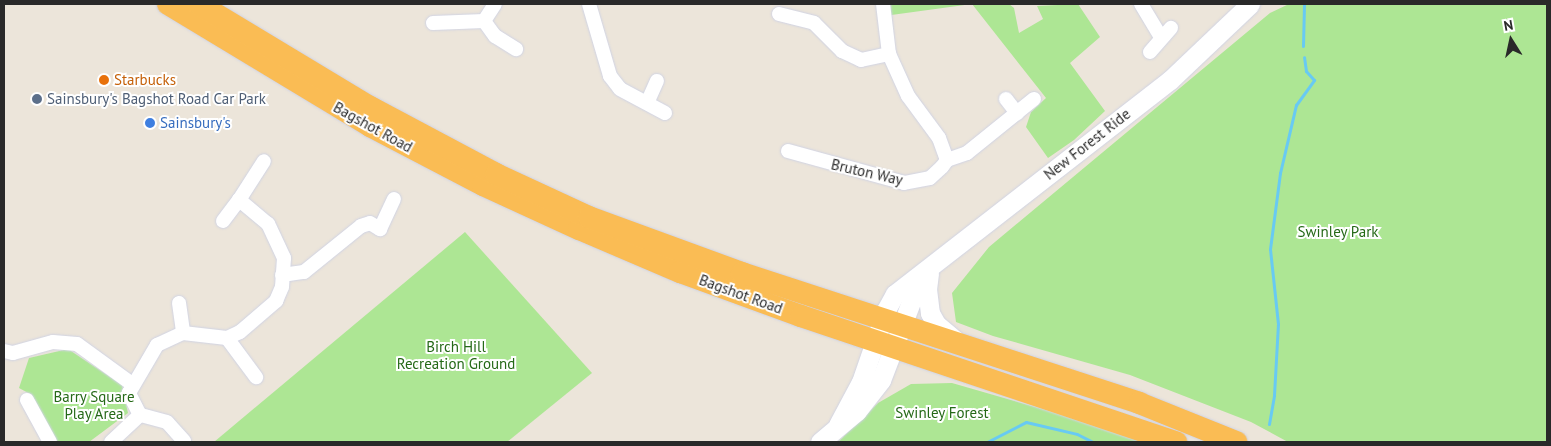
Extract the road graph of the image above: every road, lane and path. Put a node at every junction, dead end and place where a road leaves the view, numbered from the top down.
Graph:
1 (168, 4) edge
2 (199, 4) edge
3 (496, 4) edge
4 (589, 4) edge
5 (884, 4) edge
6 (1141, 4) edge
7 (1250, 4) edge
8 (1237, 11) edge
9 (780, 14) dead end
10 (484, 21) junction
11 (433, 23) dead end
12 (516, 49) dead end
13 (1150, 52) dead end
14 (889, 54) junction
15 (657, 81) dead end
16 (330, 94) junction
17 (1006, 98) dead end
18 (1034, 98) dead end
19 (648, 102) junction
20 (665, 113) dead end
21 (1017, 113) junction
22 (788, 151) dead end
23 (946, 160) junction
24 (264, 161) dead end
25 (394, 198) dead end
26 (239, 200) junction
27 (223, 222) dead end
28 (933, 267) junction
29 (282, 274) junction
30 (179, 303) dead end
31 (889, 332) junction
32 (183, 333) junction
33 (226, 338) junction
34 (955, 340) junction
35 (4, 351) edge
36 (256, 377) dead end
37 (132, 384) junction
38 (27, 400) dead end
39 (140, 416) junction
40 (50, 442) edge
41 (111, 442) edge
42 (184, 442) edge
43 (820, 442) edge
44 (1176, 442) edge
45 (1236, 442) edge

1 - 16 highway
2 - 16 highway
3 - 10 street
4 - 19 street
5 - 14 street
6 - 13 street
7 - 8 main road, New Forest Ride
8 - 28 main road, New Forest Ride
9 - 14 street
10 - 11 street
10 - 12 street
14 - 23 street
15 - 19 street
16 - 31 highway, Bagshot Road
16 - 31 highway, Bagshot Road
17 - 21 street
18 - 21 street
19 - 20 street
21 - 23 street
22 - 23 street, Bruton Way
24 - 26 street
25 - 29 street
26 - 27 street
26 - 29 street
28 - 31 main road, New Forest Ride
28 - 34 main road
29 - 33 street
30 - 32 street
31 - 34 highway, Bagshot Road
31 - 43 main road, New Forest Ride
31 - 44 highway, Bagshot Road
32 - 33 street
32 - 37 street
33 - 36 street
34 - 45 highway, Bagshot Road
35 - 37 street
37 - 39 street
38 - 40 street
39 - 41 street
39 - 42 street

